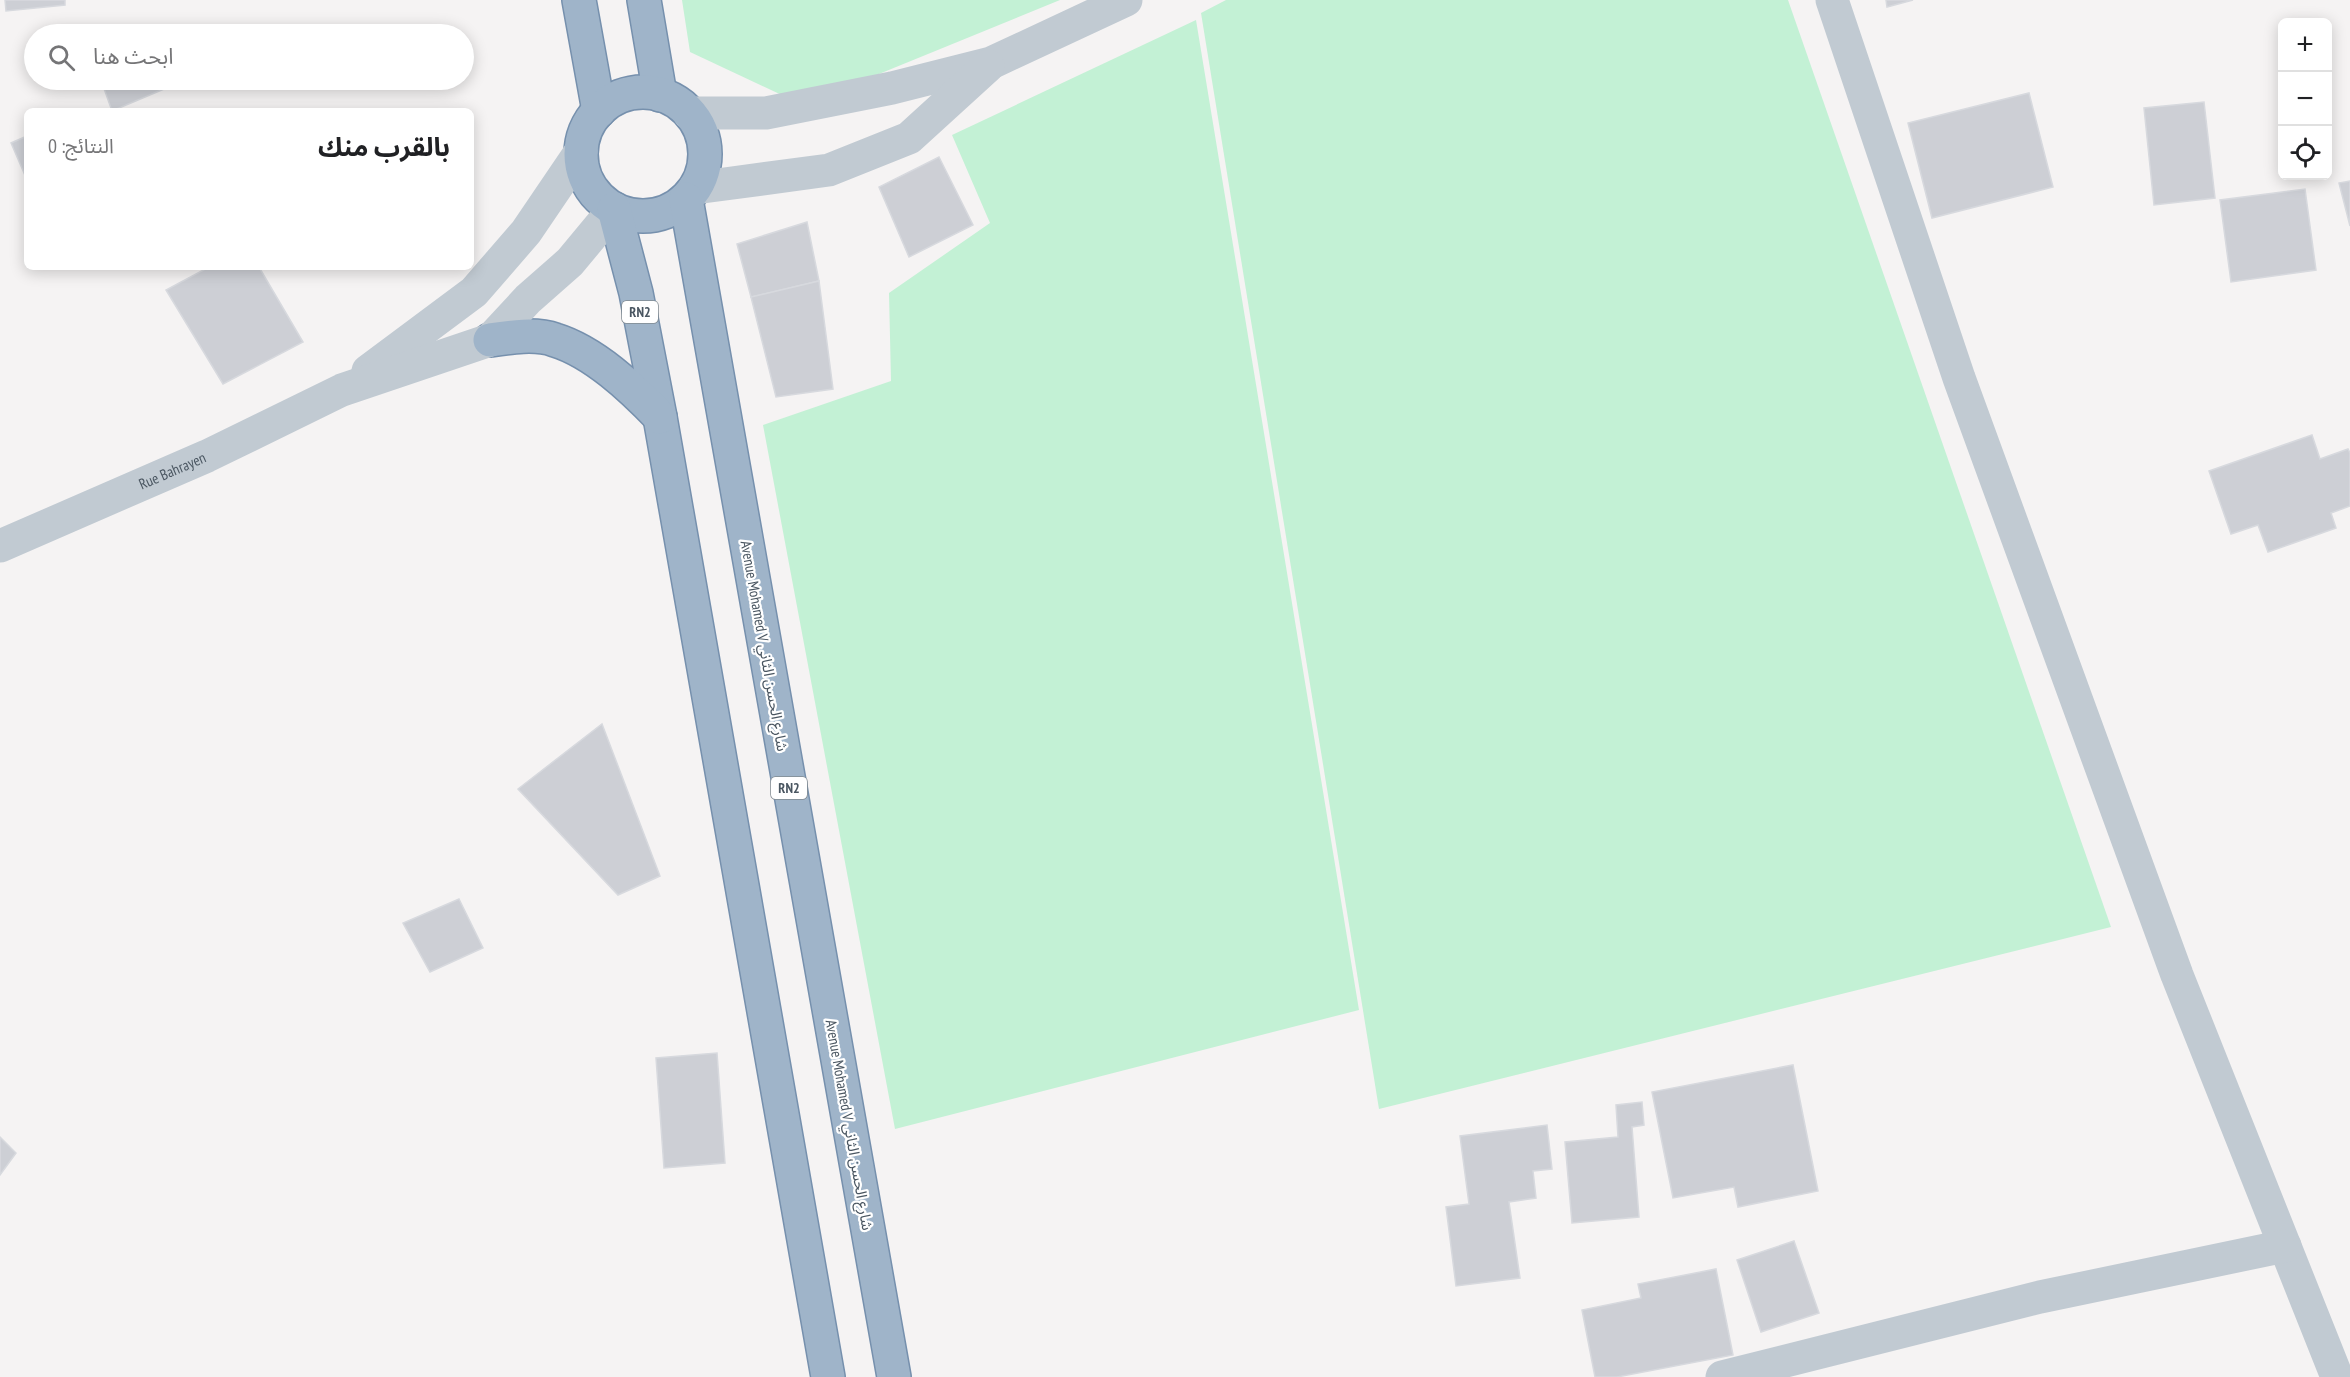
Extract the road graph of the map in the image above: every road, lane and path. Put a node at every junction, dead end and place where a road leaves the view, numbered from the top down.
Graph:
1 (579, 0) edge
2 (644, 0) edge
3 (1126, 0) edge
4 (1832, 0) edge
5 (991, 63) junction
6 (660, 95) junction
7 (599, 111) junction
8 (689, 113) junction
9 (581, 151) junction
10 (691, 194) junction
11 (614, 209) junction
12 (490, 340) junction
13 (342, 390) junction
14 (660, 417) junction
15 (0, 546) edge
16 (2285, 1246) junction
17 (828, 1377) edge
18 (894, 1377) edge
19 (1722, 1377) edge
20 (2337, 1377) edge

1 - 7 highway
2 - 6 highway
3 - 5 street
4 - 16 street
5 - 8 street
5 - 10 street
6 - 7 highway
6 - 8 highway
7 - 9 highway
8 - 10 highway, RN2
9 - 11 highway
9 - 13 street, Rue Bahrayen
10 - 11 highway
10 - 18 highway, Avenue Mohamed V شارع الحسن الثاني / RN2
11 - 12 street, Rue Bahrayen
11 - 14 highway, RN2
12 - 13 street, Rue Bahrayen
12 - 14 highway
13 - 15 street, Rue Bahrayen
14 - 17 highway, RN2
16 - 19 street
16 - 20 street

